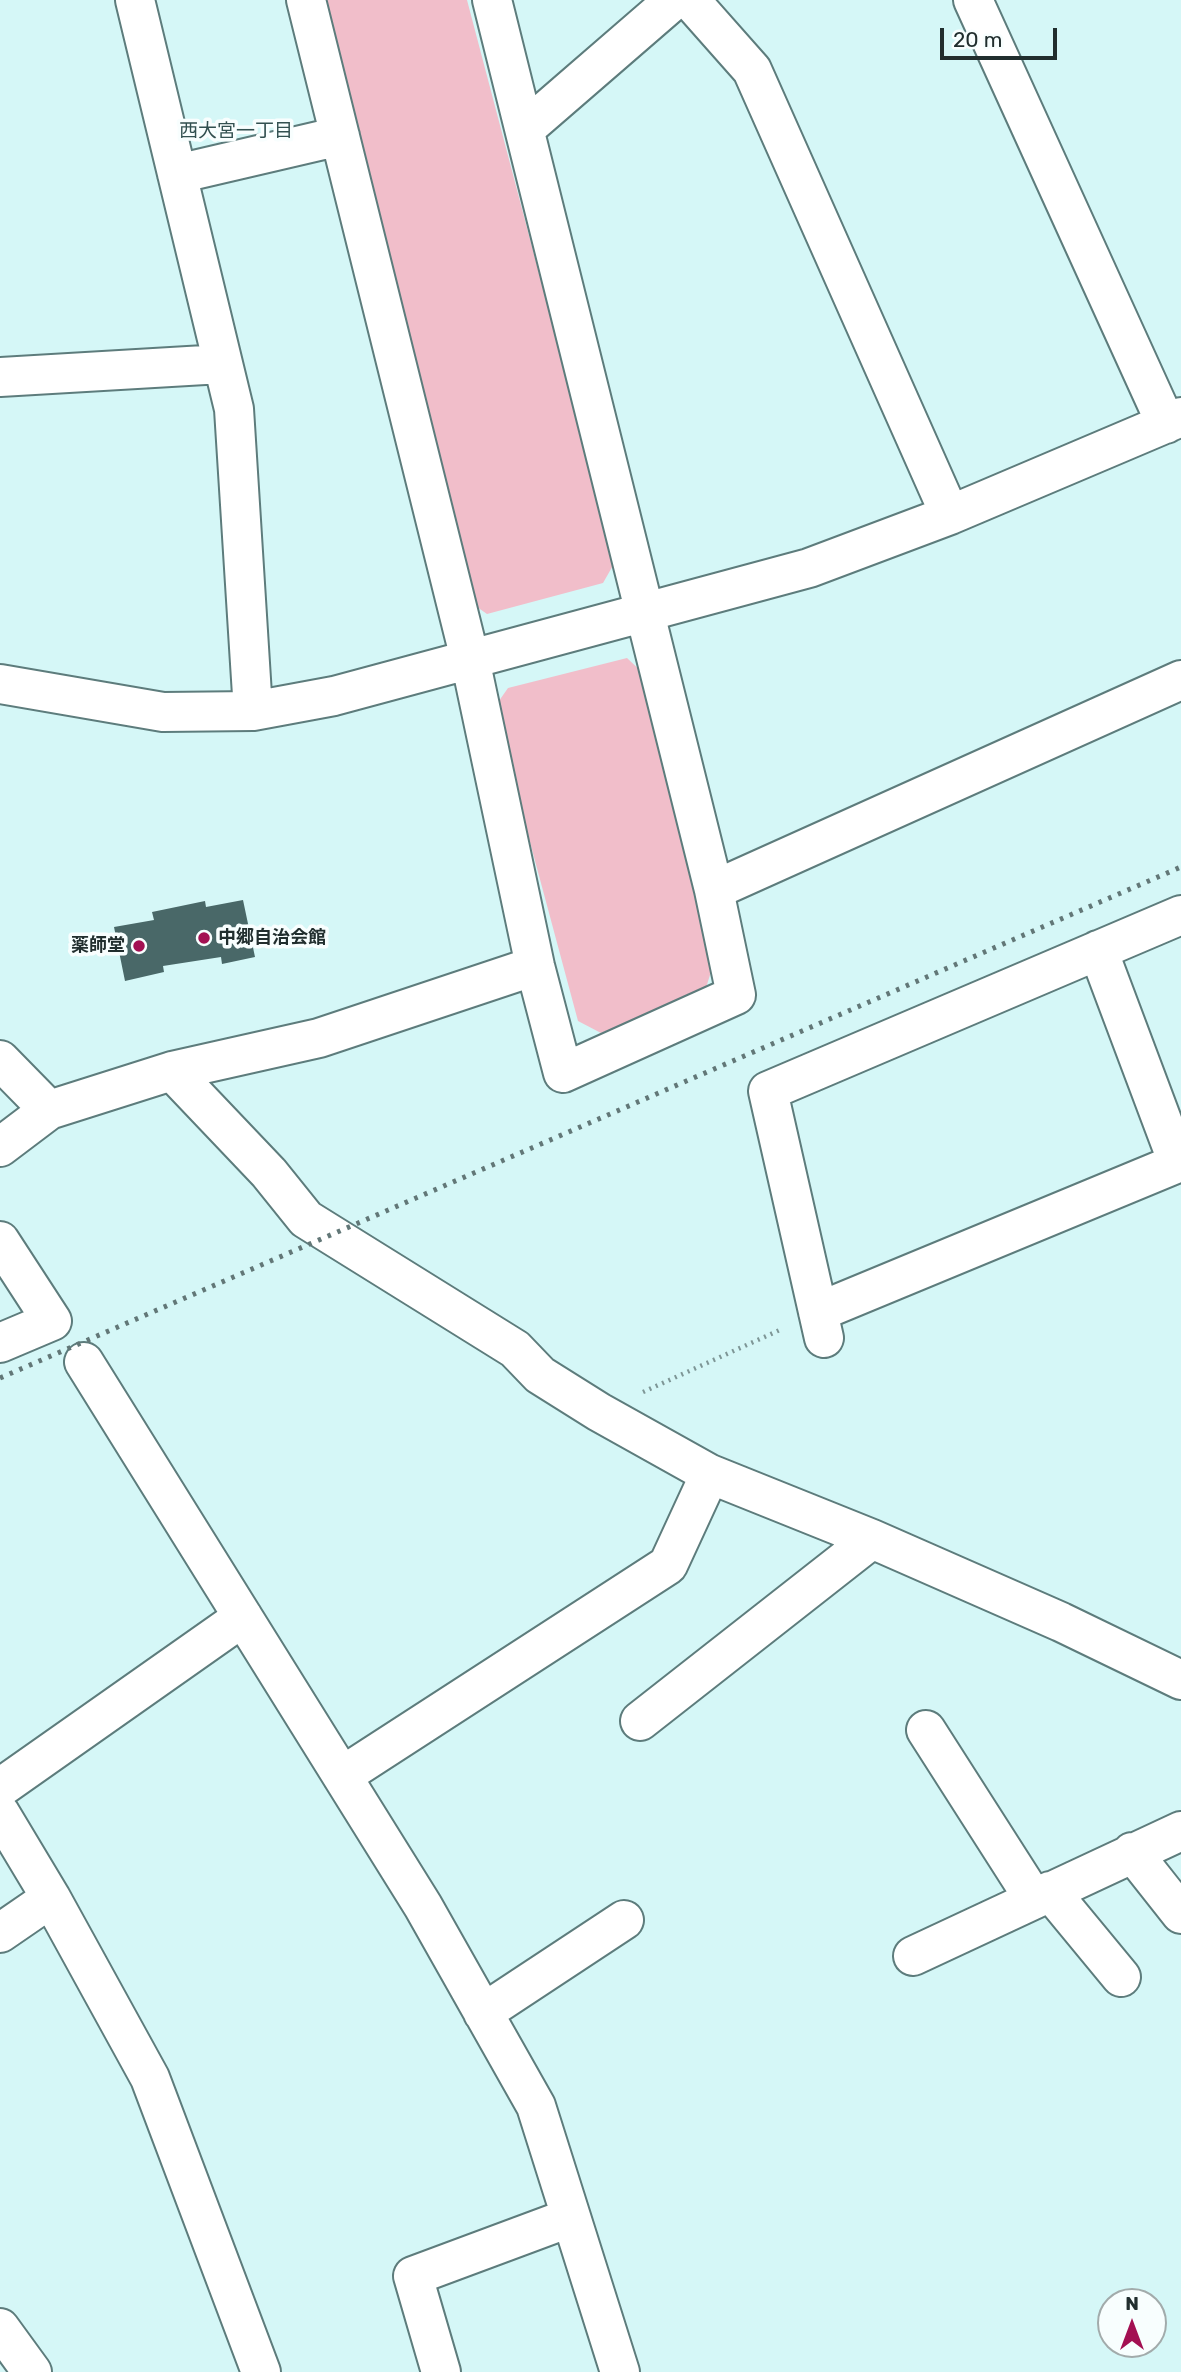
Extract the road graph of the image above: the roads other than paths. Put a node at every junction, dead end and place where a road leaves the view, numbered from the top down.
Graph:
1 (135, 0) edge
2 (306, 0) edge
3 (492, 0) edge
4 (674, 0) edge
5 (690, 0) edge
6 (973, 0) edge
7 (525, 129) junction
8 (340, 136) junction
9 (177, 174) junction
10 (222, 364) junction
11 (0, 377) edge
12 (1173, 421) edge
13 (950, 515) junction
14 (643, 612) junction
15 (470, 659) junction
16 (1181, 680) edge
17 (0, 684) edge
18 (253, 710) junction
19 (713, 890) junction
20 (1181, 915) edge
21 (1098, 950) junction
22 (535, 966) junction
23 (0, 1060) edge
24 (172, 1071) junction
25 (49, 1110) junction
26 (0, 1147) edge
27 (1180, 1166) edge
28 (0, 1241) edge
29 (0, 1343) edge
30 (84, 1362) dead end
31 (710, 1474) junction
32 (872, 1539) junction
33 (243, 1617) junction
34 (1181, 1680) edge
35 (640, 1721) dead end
36 (926, 1730) dead end
37 (342, 1776) junction
38 (0, 1788) edge
39 (0, 1813) edge
40 (1181, 1831) edge
41 (1132, 1852) junction
42 (1042, 1895) junction
43 (51, 1898) junction
44 (1181, 1914) edge
45 (624, 1920) dead end
46 (0, 1933) edge
47 (913, 1956) dead end
48 (1121, 1977) dead end
49 (483, 2013) junction
50 (569, 2218) junction
51 (0, 2328) edge
52 (32, 2372) edge
53 (261, 2372) edge
54 (441, 2372) edge
55 (620, 2372) edge

1 - 9 street
2 - 8 street
3 - 7 street
4 - 7 street
5 - 13 street
6 - 12 street
7 - 14 street
8 - 9 street
8 - 15 street
9 - 10 street
10 - 11 street
10 - 18 street
12 - 13 street
13 - 14 street
14 - 15 street
14 - 19 street
15 - 18 street
15 - 22 street
16 - 19 street
17 - 18 street
19 - 22 street
20 - 21 street
21 - 27 street
21 - 27 street
22 - 24 street
23 - 25 street
24 - 25 street
24 - 31 street
25 - 26 street
28 - 29 street
30 - 33 street
31 - 32 street
31 - 37 street
32 - 34 street
32 - 35 street
33 - 37 street
33 - 38 street
36 - 42 street
37 - 49 street
39 - 43 street
40 - 41 street
41 - 42 street
41 - 44 street
42 - 47 street
42 - 48 street
43 - 46 street
43 - 53 street
45 - 49 street
49 - 50 street
50 - 54 street
50 - 55 street
51 - 52 street

